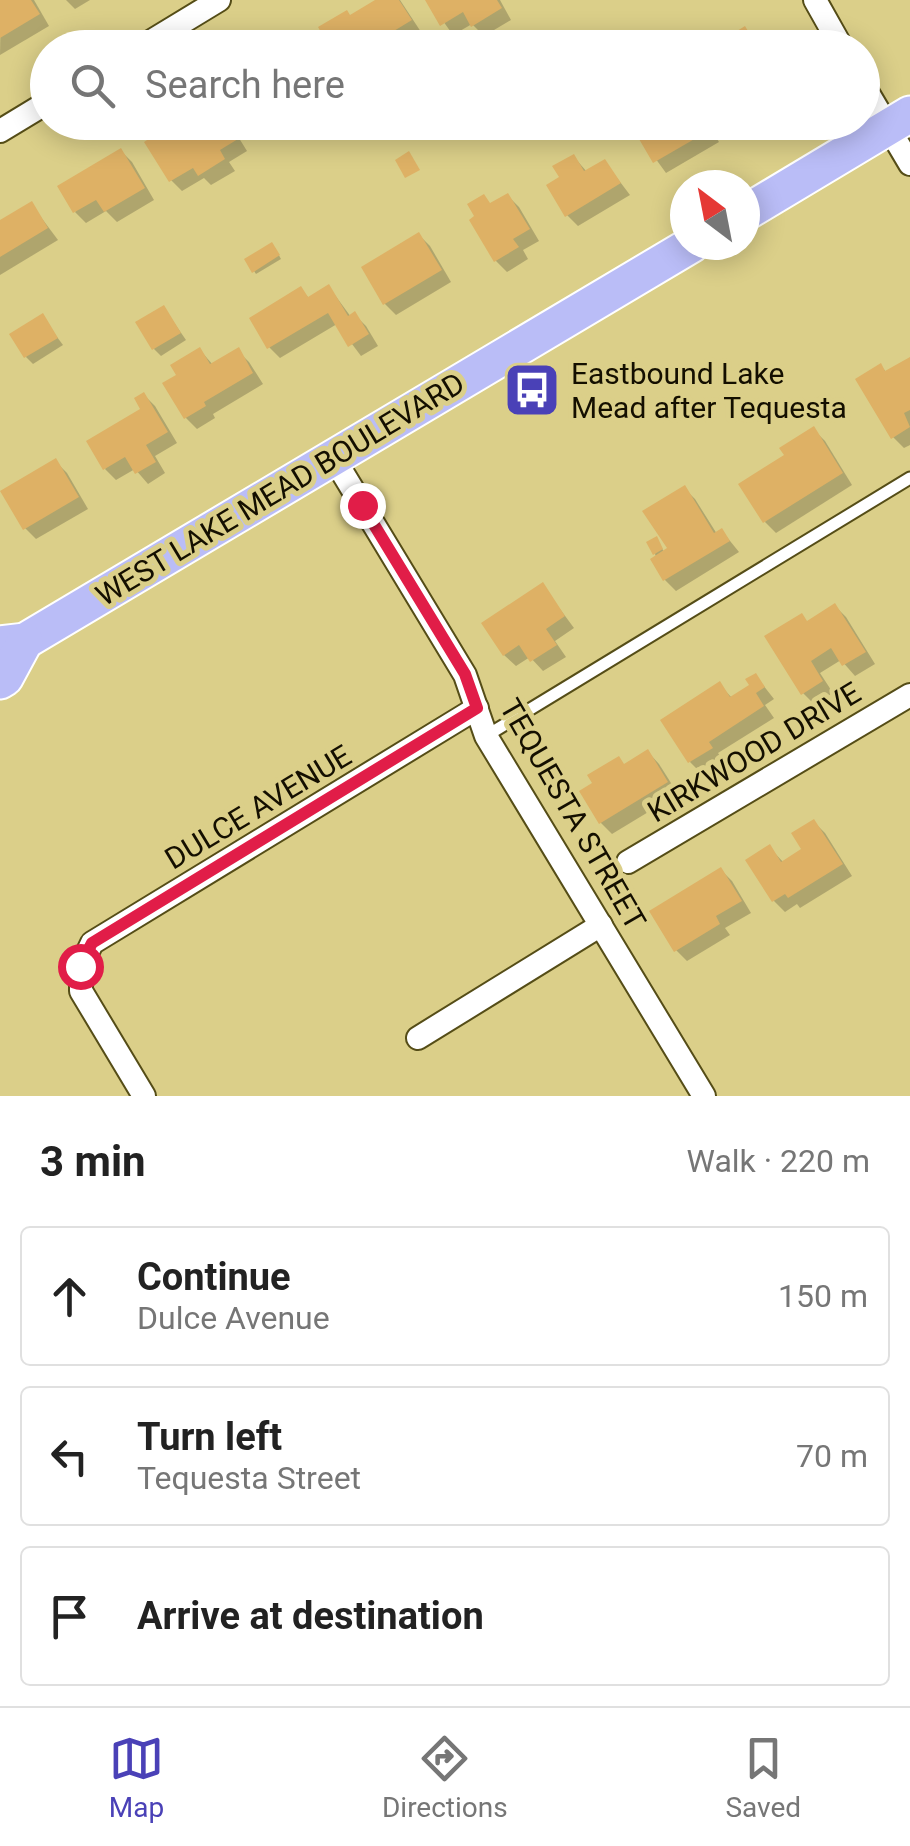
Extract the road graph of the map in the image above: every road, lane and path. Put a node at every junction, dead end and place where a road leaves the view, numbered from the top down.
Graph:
1 (220, 0) edge
2 (815, 0) edge
3 (170, 30) edge
4 (832, 30) edge
5 (880, 102) edge
6 (30, 112) edge
7 (899, 121) edge
8 (0, 130) edge
9 (867, 140) edge
10 (910, 164) edge
11 (760, 204) edge
12 (670, 257) edge
13 (334, 458) junction
14 (910, 478) edge
15 (12, 643) edge
16 (0, 681) edge
17 (910, 694) edge
18 (477, 708) junction
19 (486, 736) junction
20 (628, 862) dead end
21 (601, 924) junction
22 (418, 1038) dead end
23 (144, 1096) edge
24 (704, 1096) edge

1 - 3 street
2 - 4 street
5 - 7 street
6 - 8 street
7 - 10 street
9 - 11 main road
12 - 13 main road, WEST LAKE MEAD BOULEVARD
13 - 15 main road, WEST LAKE MEAD BOULEVARD
13 - 18 street, TEQUESTA STREET
14 - 19 lane
15 - 16 main road, WEST LAKE MEAD BOULEVARD
17 - 20 street, KIRKWOOD DRIVE
18 - 19 street, TEQUESTA STREET
18 - 23 street, DULCE AVENUE
19 - 21 street, TEQUESTA STREET
21 - 22 street
21 - 24 street, TEQUESTA STREET

